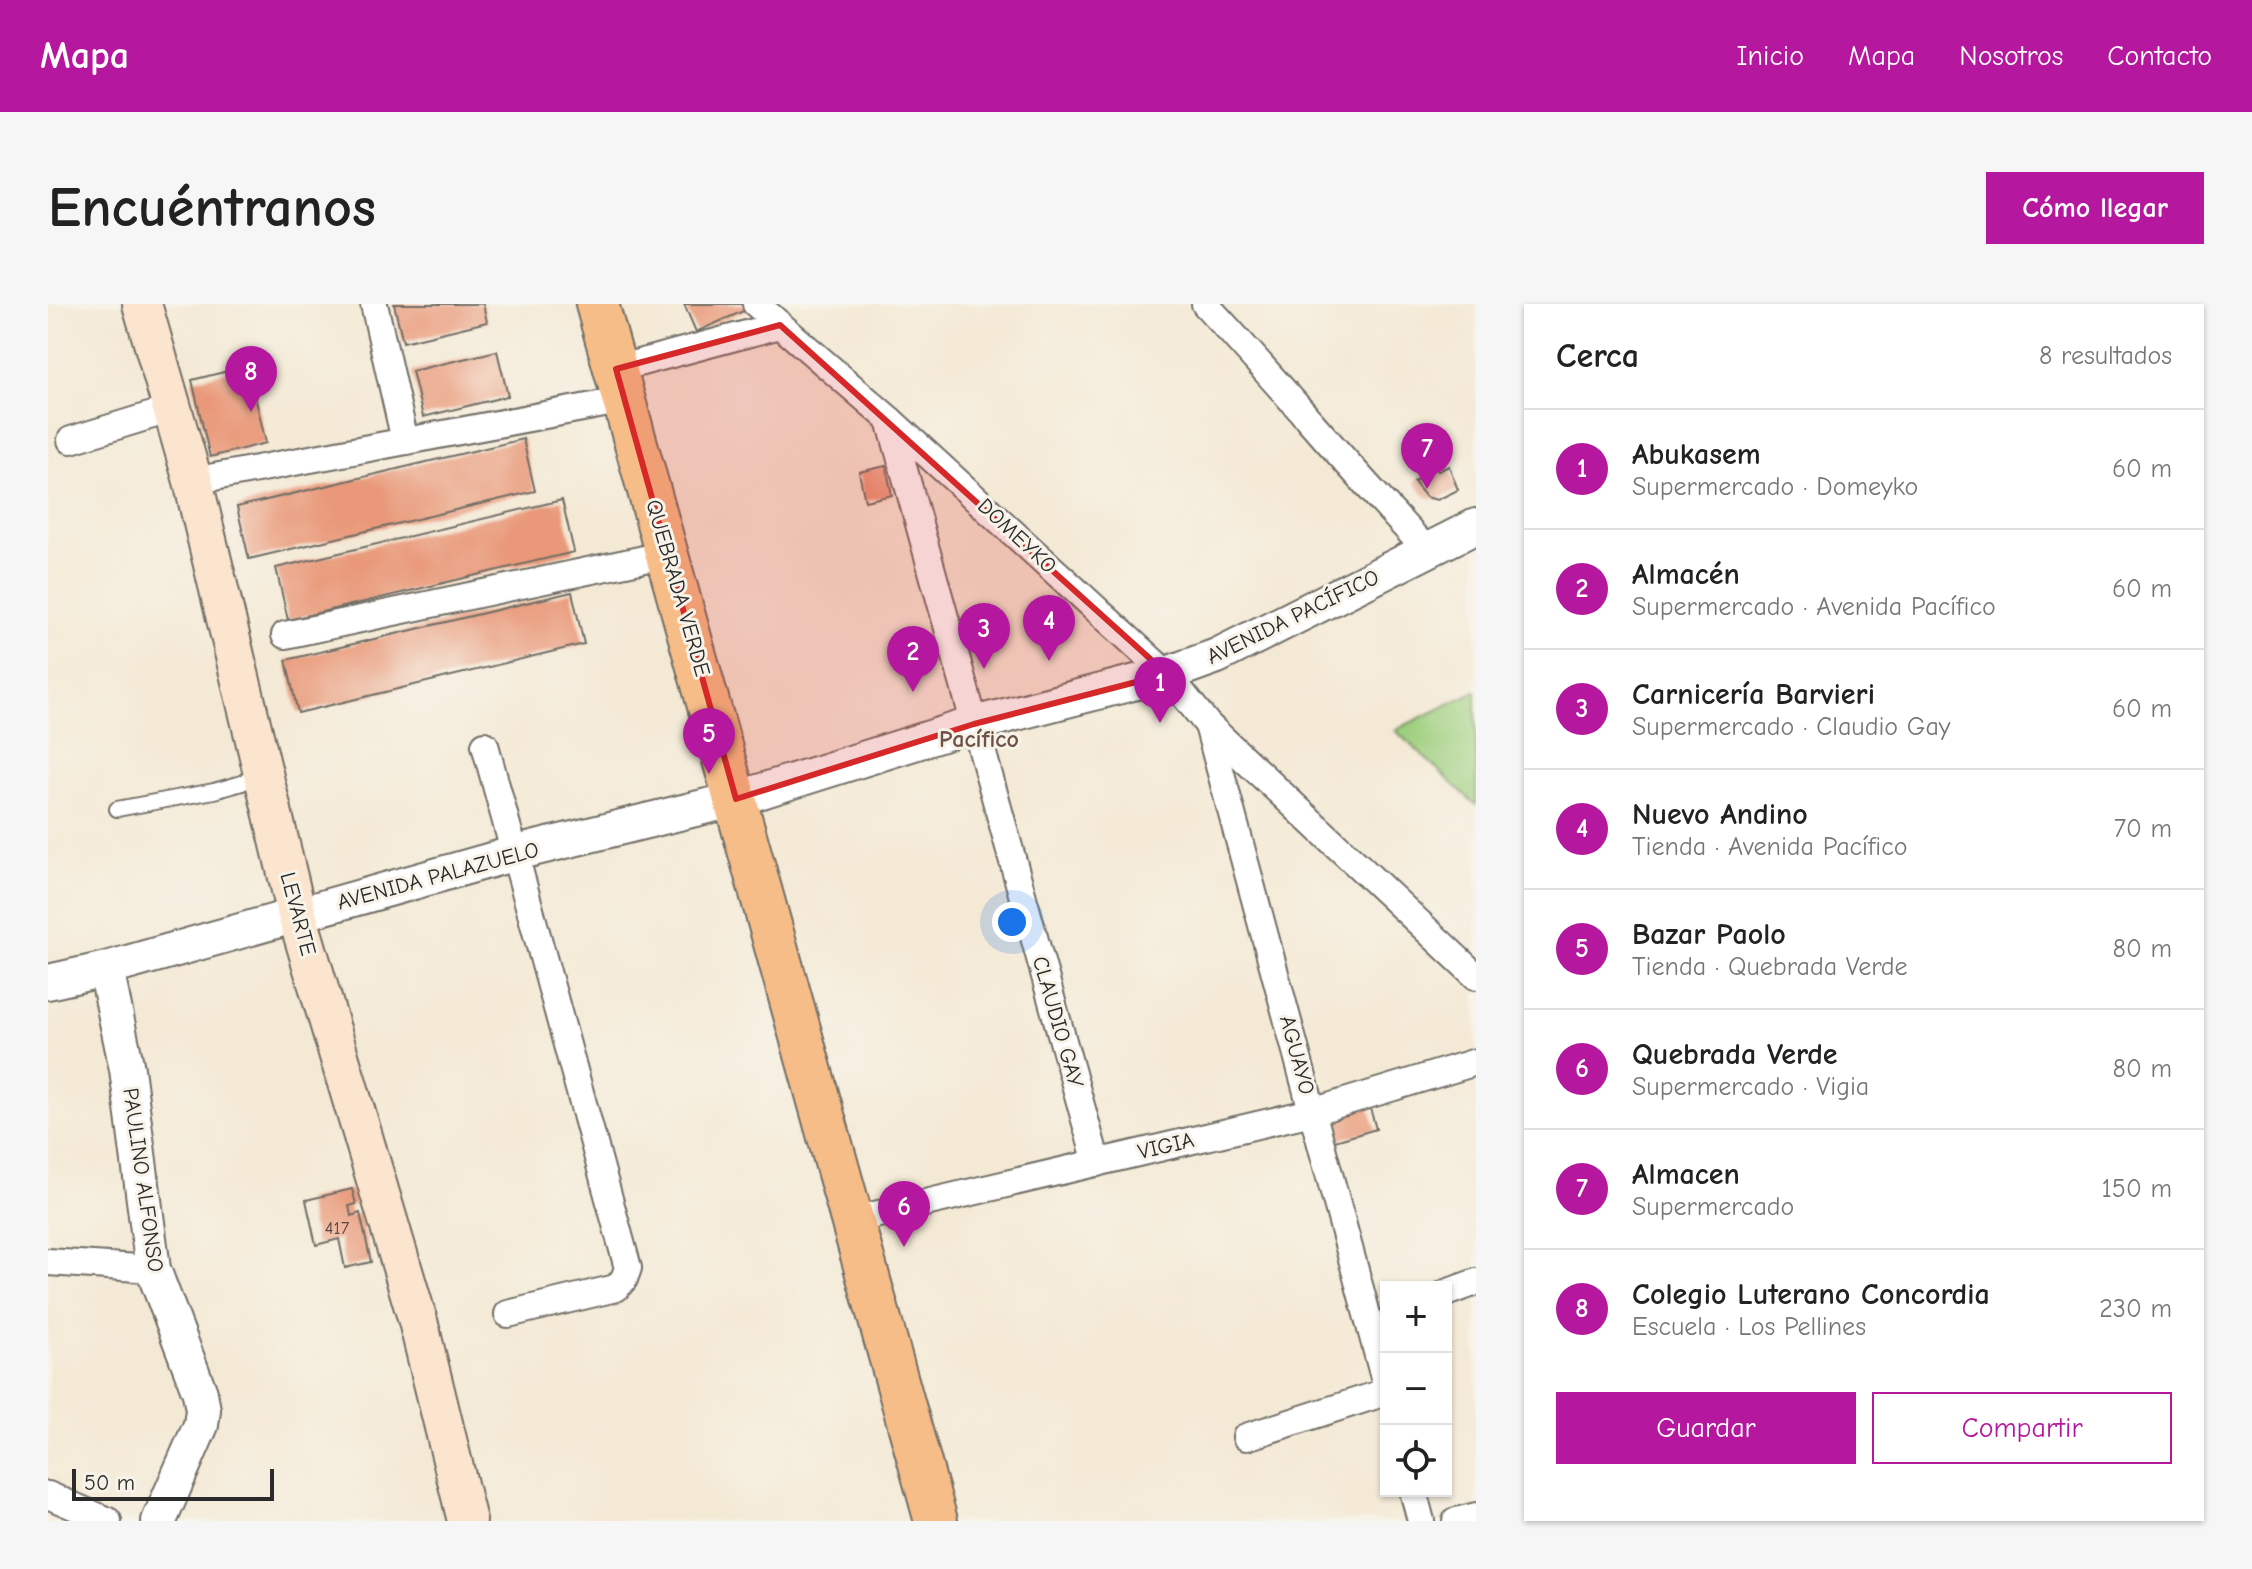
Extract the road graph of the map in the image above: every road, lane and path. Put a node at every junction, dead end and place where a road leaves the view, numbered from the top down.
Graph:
1 (142, 304) edge
2 (374, 304) edge
3 (597, 304) edge
4 (756, 304) edge
5 (1205, 304) edge
6 (780, 325) junction
7 (620, 385) junction
8 (172, 409) junction
9 (890, 420) junction
10 (71, 440) dead end
11 (405, 441) junction
12 (193, 481) junction
13 (1476, 526) edge
14 (1428, 551) junction
15 (668, 554) junction
16 (285, 635) dead end
17 (1167, 674) junction
18 (974, 724) junction
19 (1208, 725) junction
20 (485, 745) dead end
21 (260, 768) junction
22 (736, 799) junction
23 (117, 809) dead end
24 (516, 853) junction
25 (297, 915) junction
26 (106, 969) junction
27 (1476, 976) edge
28 (49, 978) edge
29 (1476, 1062) edge
30 (1312, 1112) junction
31 (1097, 1163) junction
32 (853, 1220) junction
33 (48, 1262) edge
34 (153, 1269) junction
35 (1476, 1282) edge
36 (1452, 1291) edge
37 (508, 1314) dead end
38 (1377, 1317) edge
39 (1382, 1353) edge
40 (1380, 1394) edge
41 (1246, 1437) dead end
42 (48, 1495) edge
43 (1415, 1497) edge
44 (1476, 1516) edge
45 (108, 1521) edge
46 (159, 1521) edge
47 (467, 1521) edge
48 (936, 1521) edge
49 (1421, 1521) edge
50 (1456, 1521) edge

1 - 8 main road, LEVARTE
2 - 11 street
3 - 7 main road, QUEBRADA VERDE
4 - 6 street, DOMEYKO
5 - 14 street
6 - 7 street
6 - 9 street, DOMEYKO
7 - 11 street
7 - 15 main road, QUEBRADA VERDE
8 - 10 street
8 - 12 main road, LEVARTE
9 - 17 street, DOMEYKO
9 - 18 street, CLAUDIO GAY
11 - 12 street
12 - 21 main road, LEVARTE
13 - 14 street, AVENIDA PACÍFICO
14 - 17 street, AVENIDA PACÍFICO
15 - 16 street
15 - 22 main road, QUEBRADA VERDE
17 - 18 street, AVENIDA PACÍFICO
17 - 19 street, DOMEYKO
18 - 22 street, AVENIDA PACÍFICO
18 - 31 street, CLAUDIO GAY
19 - 27 street, DOMEYKO
19 - 30 street, AGUAYO
20 - 24 street
21 - 23 lane
21 - 25 main road, LEVARTE
22 - 24 street, AVENIDA PALAZUELO
22 - 32 main road, QUEBRADA VERDE
24 - 25 street, AVENIDA PALAZUELO
24 - 37 street
25 - 26 street, AVENIDA PALAZUELO
25 - 47 main road, LEVARTE
26 - 28 street, AVENIDA PALAZUELO
26 - 34 street, PAULINO ALFONSO
29 - 30 street, VIGIA
30 - 31 street, VIGIA
30 - 38 street, AGUAYO
31 - 32 street, VIGIA
32 - 48 main road, QUEBRADA VERDE
33 - 34 street
34 - 46 street, PAULINO ALFONSO
35 - 36 street
38 - 39 street, AGUAYO
40 - 41 street
42 - 45 street
43 - 49 street
44 - 50 street

